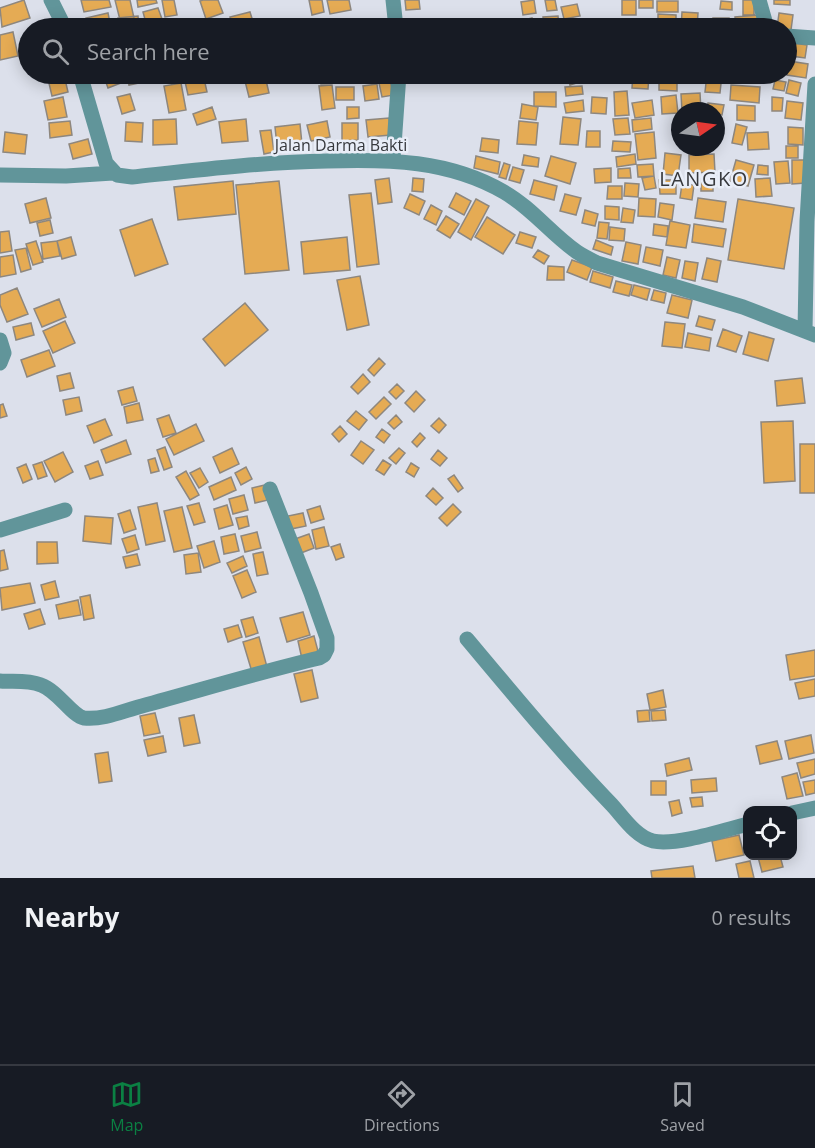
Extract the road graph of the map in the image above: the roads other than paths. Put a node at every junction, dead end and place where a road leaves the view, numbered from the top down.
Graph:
1 (51, 0) edge
2 (393, 0) edge
3 (759, 0) edge
4 (60, 18) edge
5 (395, 18) edge
6 (764, 18) edge
7 (797, 37) edge
8 (815, 38) edge
9 (83, 84) edge
10 (398, 84) edge
11 (815, 84) edge
12 (393, 160) junction
13 (113, 173) junction
14 (0, 175) edge
15 (810, 333) edge
16 (0, 340) edge
17 (0, 363) edge
18 (270, 489) dead end
19 (65, 510) dead end
20 (0, 530) edge
21 (467, 639) dead end
22 (0, 681) edge
23 (815, 808) edge
24 (797, 812) edge
25 (743, 825) edge

1 - 4 street
2 - 5 street
3 - 6 street
7 - 8 street
9 - 13 street
10 - 12 street
11 - 15 street
12 - 13 street, Jalan Darma Bakti
12 - 15 street, Jalan Darma Bakti
13 - 14 street, Jalan Darma Bakti
16 - 17 street
18 - 22 street
19 - 20 street
21 - 25 street
23 - 24 street

